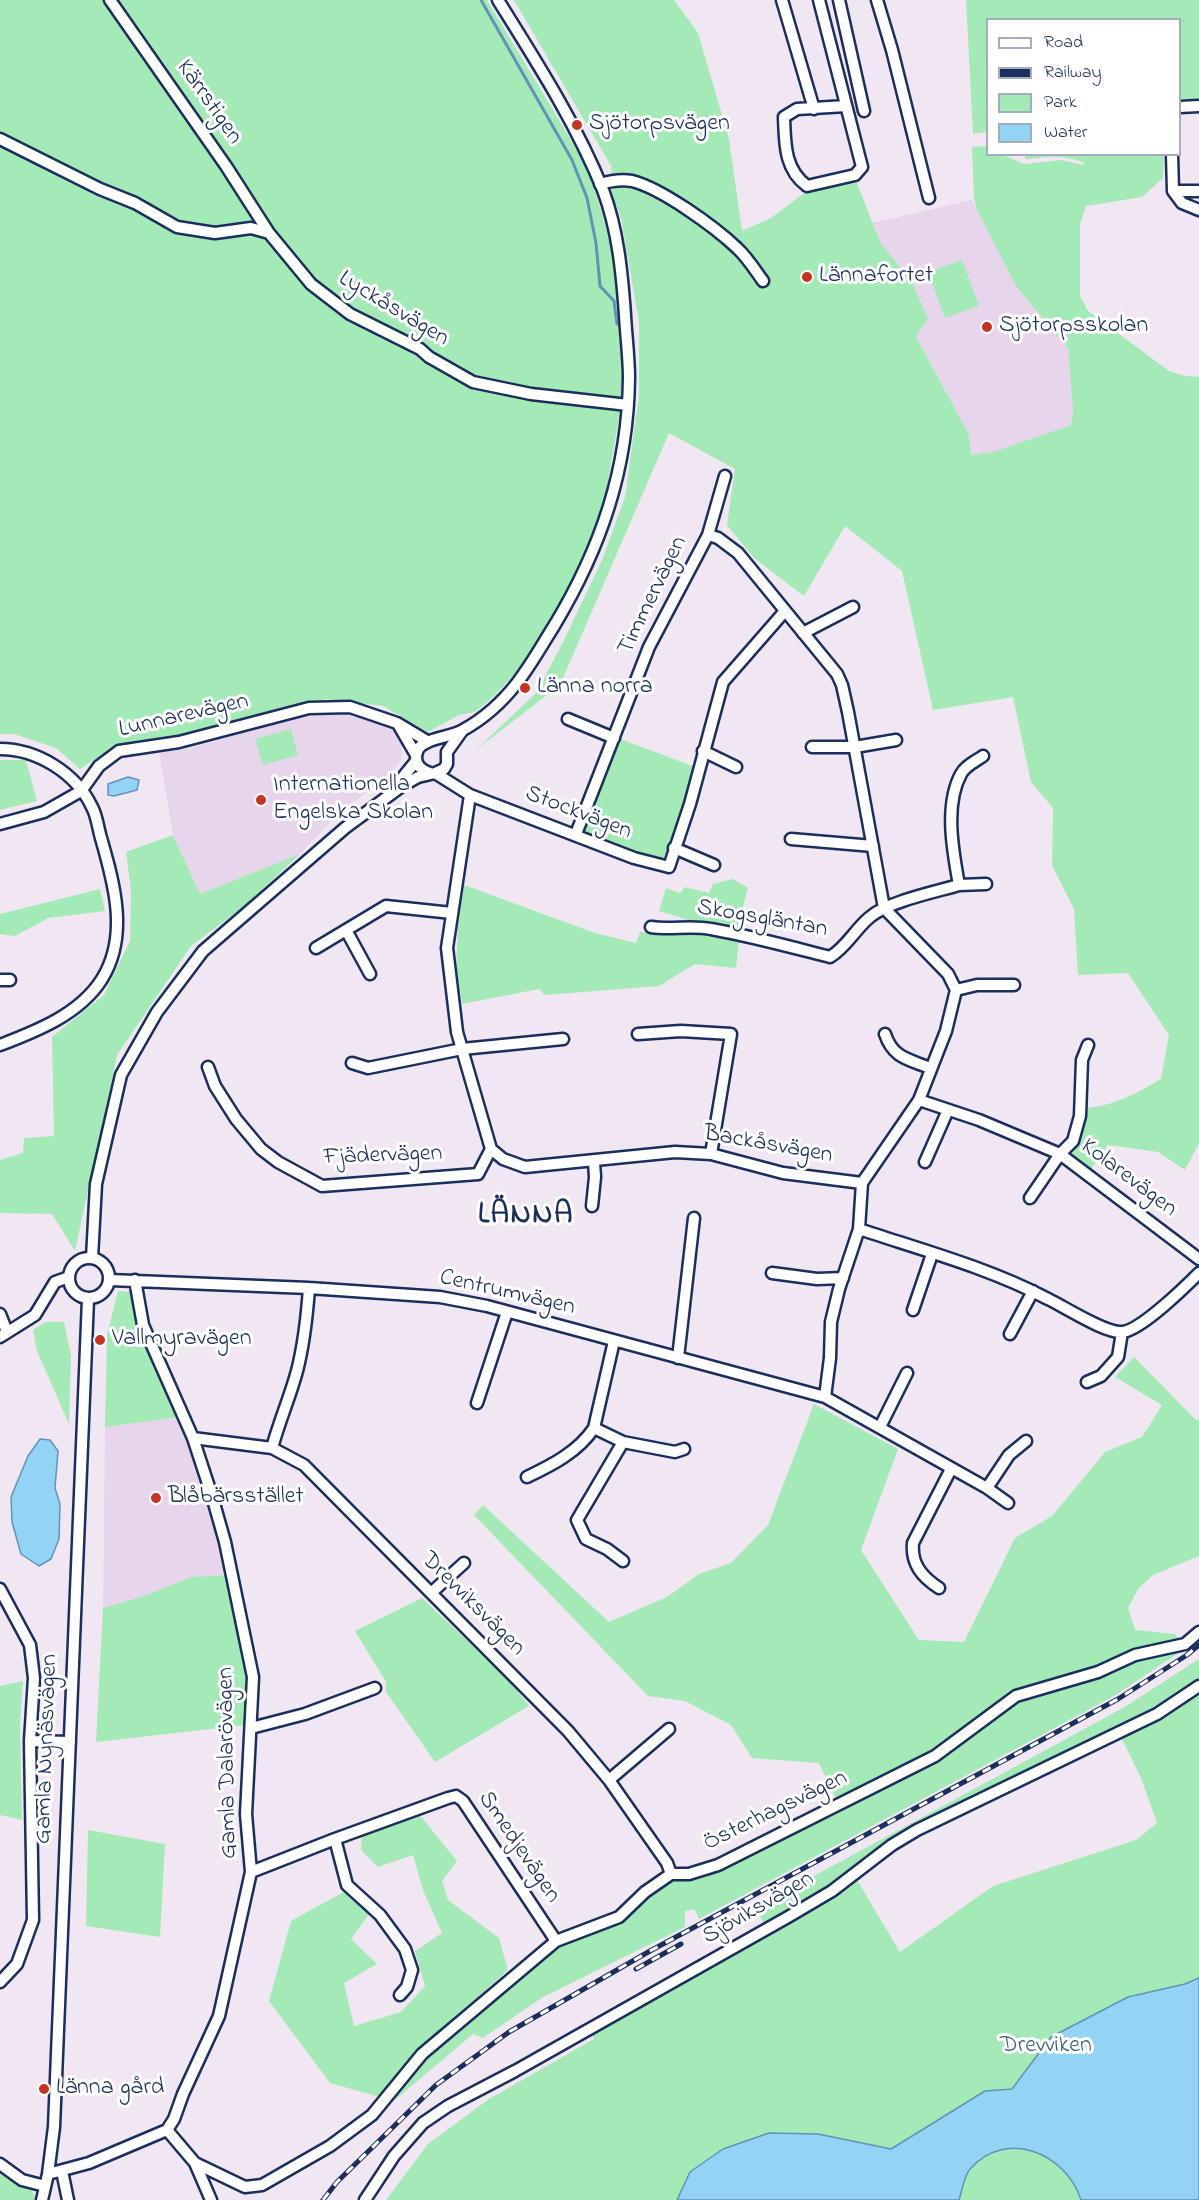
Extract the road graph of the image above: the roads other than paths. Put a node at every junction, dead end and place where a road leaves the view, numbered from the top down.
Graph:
1 (110, 0) edge
2 (498, 0) edge
3 (782, 0) edge
4 (819, 0) edge
5 (839, 0) edge
6 (877, 0) edge
7 (846, 106) junction
8 (1199, 106) edge
9 (1181, 107) edge
10 (814, 109) junction
11 (864, 111) dead end
12 (0, 139) edge
13 (1172, 156) edge
14 (600, 183) junction
15 (1173, 191) junction
16 (1199, 191) edge
17 (929, 198) dead end
18 (1199, 210) edge
19 (269, 233) junction
20 (763, 281) dead end
21 (628, 405) junction
22 (725, 476) dead end
23 (715, 534) junction
24 (853, 607) dead end
25 (785, 611) junction
26 (803, 633) junction
27 (568, 719) dead end
28 (397, 723) junction
29 (462, 731) junction
30 (614, 738) junction
31 (896, 740) dead end
32 (431, 741) junction
33 (812, 747) dead end
34 (855, 747) junction
35 (0, 749) edge
36 (703, 752) junction
37 (983, 756) dead end
38 (416, 758) junction
39 (447, 758) junction
40 (736, 768) dead end
41 (432, 773) junction
42 (457, 786) junction
43 (81, 790) junction
44 (470, 795) junction
45 (384, 798) junction
46 (0, 824) edge
47 (576, 834) junction
48 (791, 839) dead end
49 (873, 846) junction
50 (674, 848) junction
51 (714, 865) dead end
52 (986, 884) dead end
53 (959, 885) junction
54 (884, 908) junction
55 (452, 913) junction
56 (651, 927) dead end
57 (346, 930) junction
58 (316, 948) dead end
59 (370, 974) dead end
60 (1014, 985) dead end
61 (956, 990) junction
62 (638, 1034) dead end
63 (885, 1034) dead end
64 (563, 1039) dead end
65 (0, 1045) edge
66 (1088, 1045) dead end
67 (462, 1049) junction
68 (352, 1063) dead end
69 (208, 1067) dead end
70 (930, 1068) junction
71 (919, 1100) junction
72 (948, 1110) junction
73 (492, 1149) junction
74 (711, 1154) junction
75 (1060, 1154) junction
76 (594, 1162) junction
77 (925, 1162) dead end
78 (862, 1183) junction
79 (1030, 1198) dead end
80 (592, 1206) dead end
81 (694, 1218) dead end
82 (859, 1229) junction
83 (932, 1254) junction
84 (92, 1258) junction
85 (1199, 1259) edge
86 (772, 1273) dead end
87 (1199, 1273) edge
88 (69, 1277) junction
89 (843, 1278) junction
90 (110, 1280) junction
91 (135, 1280) junction
92 (309, 1288) junction
93 (1033, 1291) junction
94 (88, 1299) junction
95 (913, 1310) dead end
96 (507, 1312) junction
97 (0, 1314) edge
98 (1122, 1332) junction
99 (4, 1334) edge
100 (1010, 1334) dead end
101 (614, 1341) junction
102 (678, 1358) junction
103 (908, 1373) dead end
104 (1087, 1382) dead end
105 (825, 1396) junction
106 (477, 1403) dead end
107 (880, 1427) junction
108 (594, 1428) junction
109 (193, 1438) junction
110 (1026, 1441) dead end
111 (622, 1442) junction
112 (272, 1448) junction
113 (684, 1449) dead end
114 (951, 1469) junction
115 (527, 1477) dead end
116 (987, 1488) junction
117 (1008, 1503) dead end
118 (624, 1561) dead end
119 (464, 1563) dead end
120 (939, 1588) dead end
121 (0, 1589) edge
122 (431, 1593) junction
123 (1199, 1632) edge
124 (1199, 1686) edge
125 (375, 1688) dead end
126 (251, 1728) junction
127 (669, 1730) dead end
128 (30, 1741) junction
129 (70, 1742) junction
130 (609, 1780) junction
131 (335, 1839) junction
132 (251, 1872) junction
133 (671, 1874) junction
134 (556, 1941) junction
135 (0, 1982) edge
136 (400, 1995) dead end
137 (167, 2130) junction
138 (195, 2163) junction
139 (0, 2164) edge
140 (62, 2171) junction
141 (48, 2174) junction
142 (45, 2186) junction
143 (42, 2200) edge
144 (68, 2200) edge
145 (211, 2200) edge
146 (365, 2200) edge

1 - 19 street, Kärrstigen
2 - 14 street
3 - 10 street
4 - 7 street
5 - 11 street
6 - 17 street
7 - 10 street
7 - 10 street
8 - 9 street
12 - 19 street
13 - 15 street
14 - 20 street
14 - 21 street
15 - 16 street
15 - 18 street
19 - 21 street, Lyckåsvägen
21 - 29 street
22 - 23 street
23 - 25 street, Timmervägen
23 - 30 street, Timmervägen
24 - 26 street
25 - 26 street, Timmervägen
25 - 36 street, Stockvägen
26 - 34 street, Timmervägen
27 - 30 street
28 - 32 street, Lunnarevägen
28 - 38 street
28 - 43 street, Lunnarevägen
29 - 32 street
29 - 39 street
30 - 47 street, Timmervägen
31 - 34 street
32 - 38 street
32 - 39 street
33 - 34 street
34 - 49 street, Timmervägen
35 - 43 street
36 - 40 street
36 - 50 street, Stockvägen
37 - 53 street
38 - 41 street
38 - 45 street
39 - 41 street
39 - 42 street
41 - 42 street, Stockvägen
41 - 45 street
42 - 44 street, Stockvägen
43 - 46 street, Lunnarevägen
43 - 65 street
44 - 47 street, Stockvägen
44 - 55 street
45 - 84 street
47 - 50 street, Stockvägen
48 - 49 street
49 - 54 street, Timmervägen
50 - 51 street
52 - 53 street
53 - 54 street
54 - 56 street, Skogsgläntan
54 - 61 street
55 - 57 street
55 - 67 street
57 - 58 street
57 - 59 street
60 - 61 street
61 - 70 street
62 - 74 street
63 - 70 street
64 - 67 street
66 - 75 street
67 - 68 street
67 - 73 street
69 - 73 street, Fjädervägen
70 - 71 street
71 - 72 street, Kolarevägen
71 - 78 street
72 - 75 street, Kolarevägen
72 - 77 street
73 - 76 street, Backåsvägen
74 - 76 street, Backåsvägen
74 - 78 street, Backåsvägen
75 - 79 street, Kolarevägen
75 - 85 street, Kolarevägen
76 - 80 street
78 - 82 street
81 - 102 street
82 - 83 street
82 - 89 street
83 - 93 street
83 - 95 street
84 - 88 street
84 - 90 street
86 - 89 street
87 - 98 street
88 - 94 street
88 - 99 street
89 - 105 street
90 - 91 street, Centrumvägen
90 - 94 street
91 - 92 street, Centrumvägen
91 - 109 street, Gamla Dalarövägen
92 - 96 street, Centrumvägen
92 - 112 street
93 - 98 street
93 - 100 street
94 - 129 street, Gamla Nynäsvägen
96 - 101 street, Centrumvägen
96 - 106 street
97 - 99 street
98 - 104 street
101 - 102 street, Centrumvägen
101 - 108 street
102 - 105 street, Centrumvägen
103 - 107 street
105 - 107 street, Centrumvägen
107 - 114 street, Centrumvägen
108 - 111 street
108 - 115 street
109 - 112 street, Drevviksvägen
109 - 126 street, Gamla Dalarövägen
110 - 116 street
111 - 113 street
111 - 118 street
112 - 122 street, Drevviksvägen
114 - 116 street, Centrumvägen
114 - 120 street
116 - 117 street, Centrumvägen
119 - 122 street
121 - 128 street
122 - 130 street, Drevviksvägen
123 - 133 street, Österhagsvägen
124 - 146 street, Sjöviksvägen
125 - 126 street
126 - 132 street, Gamla Dalarövägen
127 - 130 street
128 - 129 street
128 - 135 street
129 - 141 street, Gamla Nynäsvägen
130 - 133 street, Drevviksvägen
131 - 132 street, Smedjevägen
131 - 134 street, Smedjevägen
131 - 136 street
132 - 137 street, Gamla Dalarövägen
133 - 134 street, Österhagsvägen
134 - 138 street, Österhagsvägen
137 - 138 street
137 - 140 street
138 - 145 street
139 - 142 street
140 - 141 street
140 - 144 street
141 - 142 street, Gamla Nynäsvägen
142 - 143 street, Gamla Nynäsvägen

